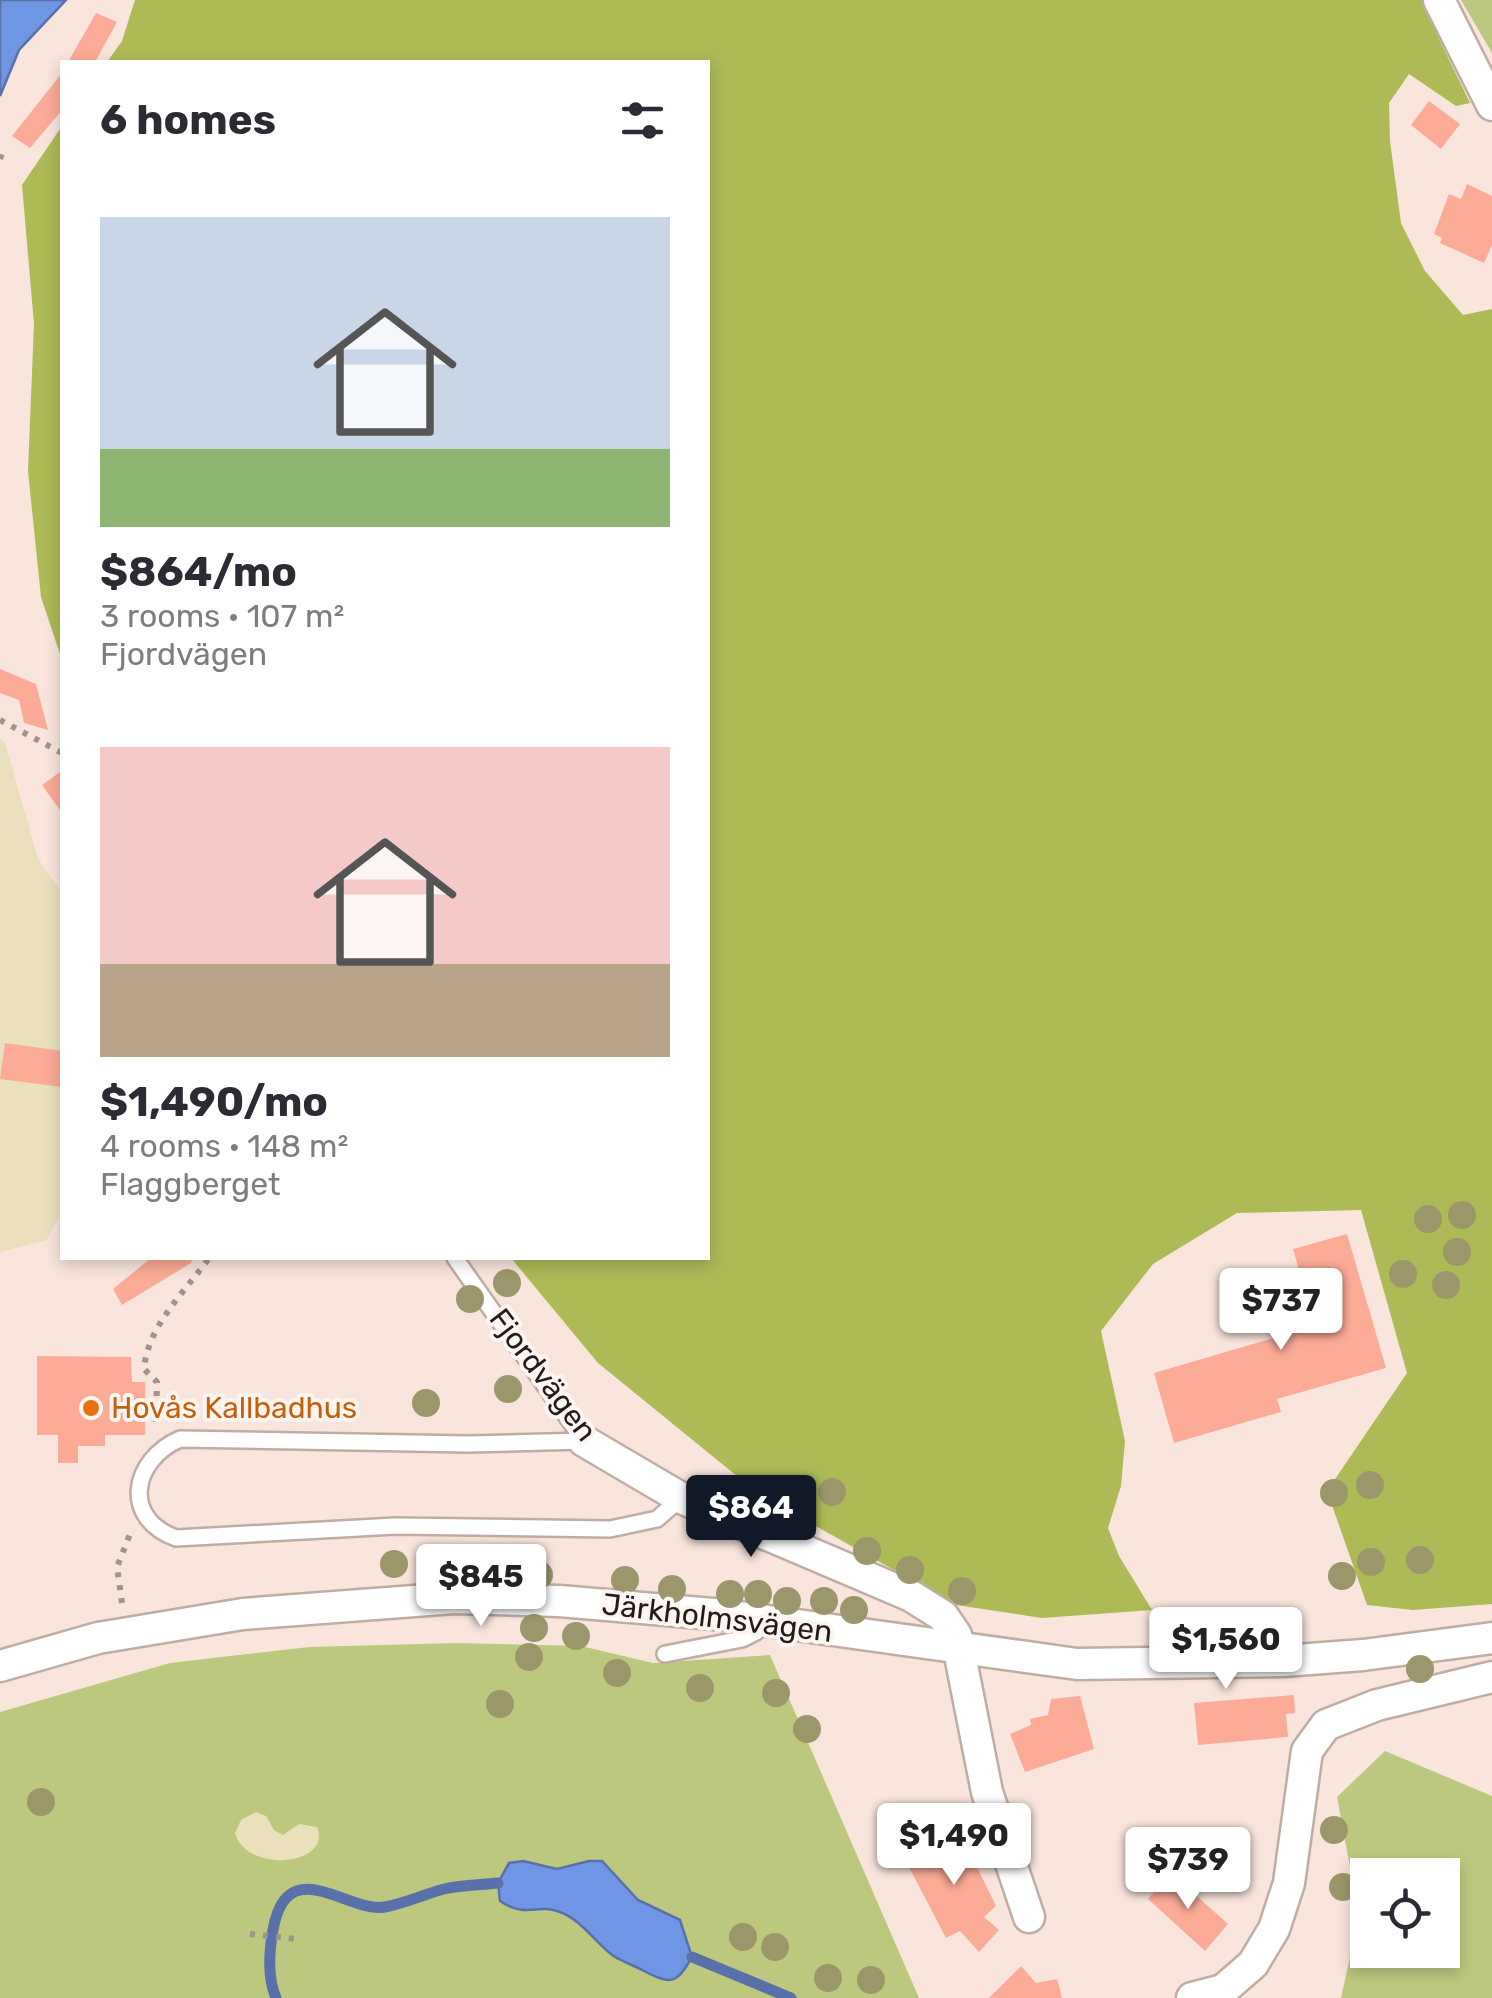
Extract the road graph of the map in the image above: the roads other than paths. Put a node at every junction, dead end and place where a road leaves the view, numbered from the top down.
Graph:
1 (1440, 0) edge
2 (1492, 105) edge
3 (456, 1260) edge
4 (584, 1441) junction
5 (681, 1498) junction
6 (759, 1620) junction
7 (1492, 1638) edge
8 (960, 1647) junction
9 (665, 1654) dead end
10 (0, 1666) edge
11 (1492, 1677) edge
12 (1029, 1917) dead end
13 (1192, 1998) edge

1 - 2 street
3 - 4 lane, Fjordvägen
4 - 5 street, Fjordvägen
4 - 5 lane
5 - 8 street, Fjordvägen
6 - 8 street, Järkholmsvägen
6 - 9 lane
6 - 10 street, Järkholmsvägen
7 - 8 street
8 - 12 street
11 - 13 street

